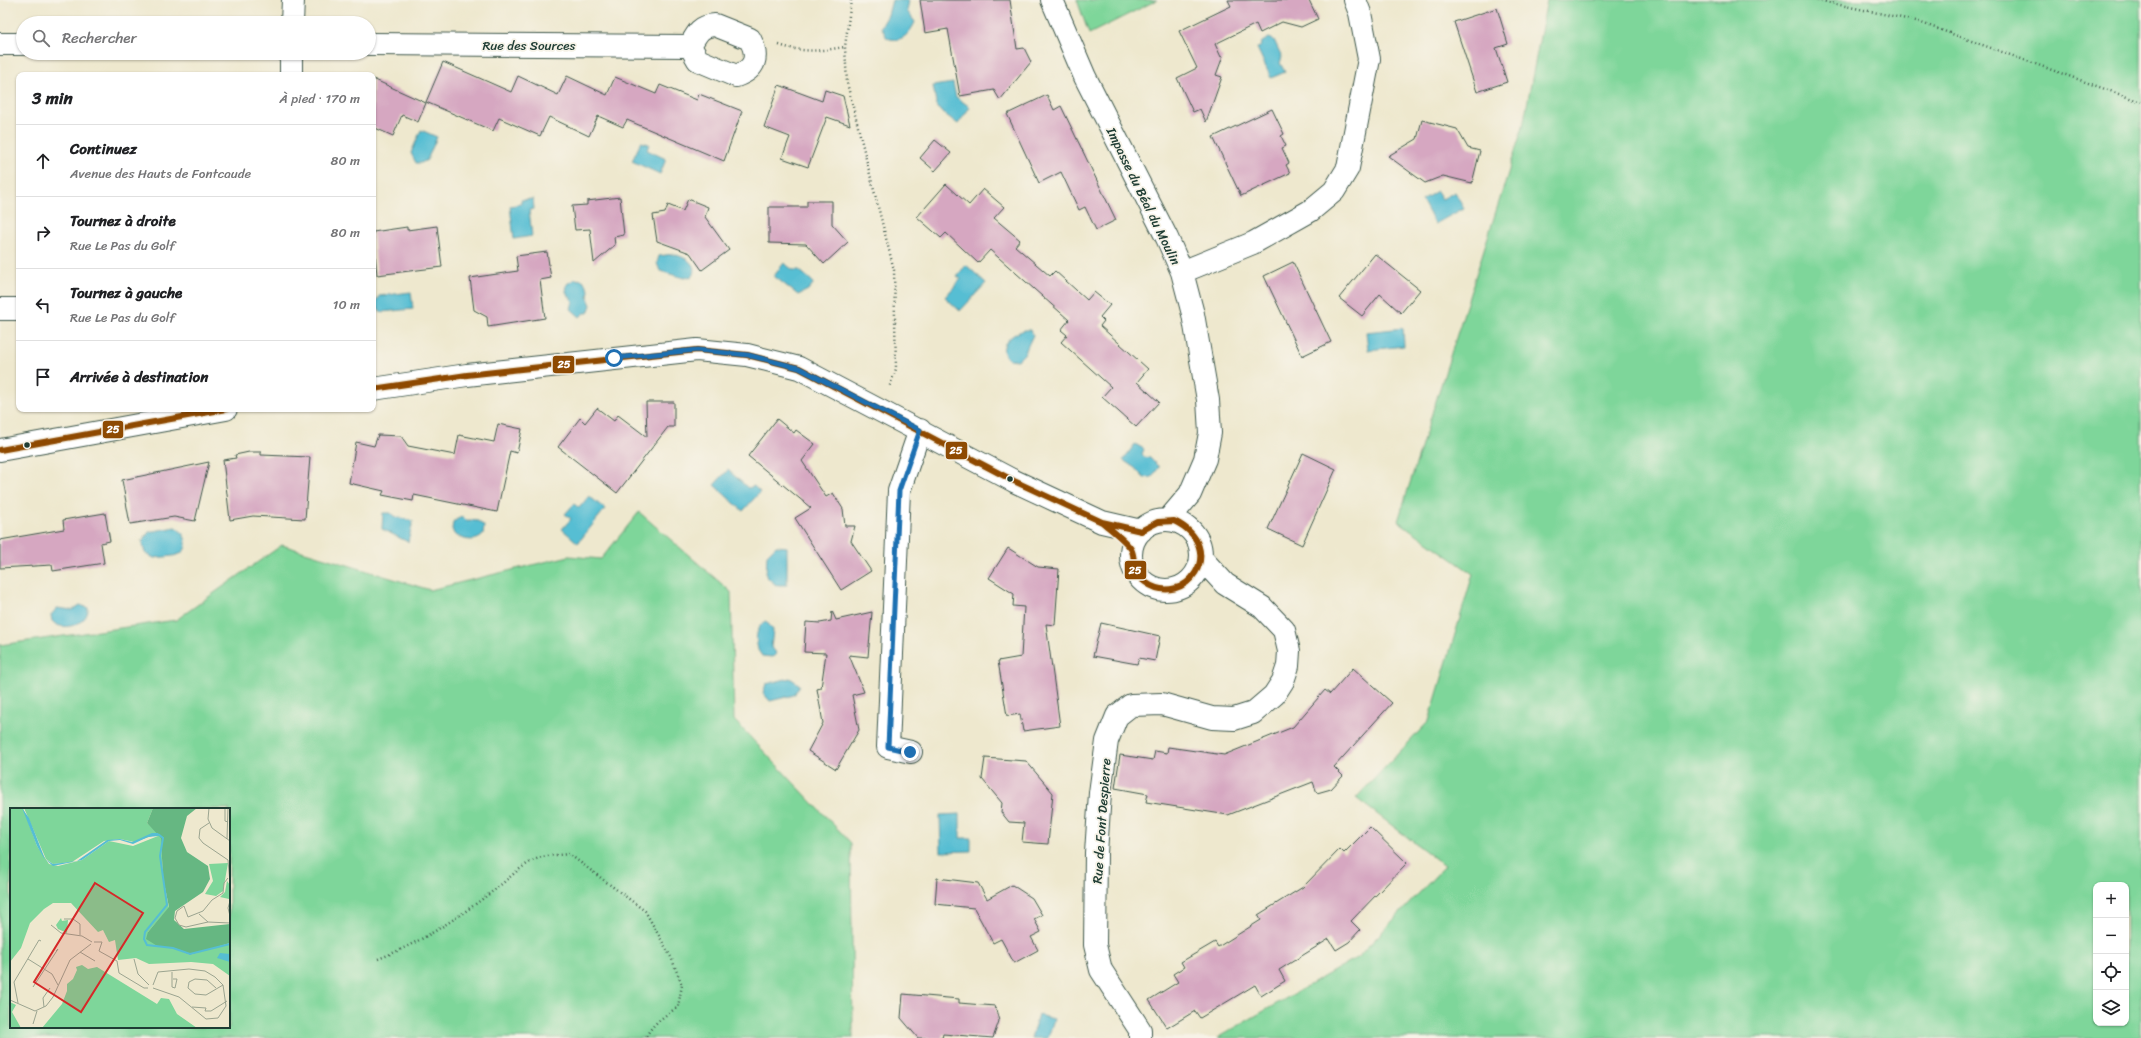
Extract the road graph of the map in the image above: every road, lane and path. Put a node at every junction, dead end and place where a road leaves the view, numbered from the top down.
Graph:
1 (292, 0) edge
2 (851, 0) edge
3 (1052, 0) edge
4 (1355, 0) edge
5 (1817, 0) edge
6 (292, 16) edge
7 (0, 44) edge
8 (16, 44) edge
9 (376, 44) edge
10 (690, 46) junction
11 (845, 47) junction
12 (756, 51) junction
13 (292, 60) edge
14 (291, 72) edge
15 (2141, 102) edge
16 (1182, 272) junction
17 (0, 309) edge
18 (16, 309) edge
19 (376, 388) edge
20 (880, 411) junction
21 (198, 412) edge
22 (920, 430) junction
23 (0, 450) edge
24 (1190, 494) junction
25 (1168, 520) junction
26 (1188, 527) junction
27 (1136, 540) junction
28 (1201, 558) junction
29 (1192, 579) junction
30 (1225, 584) junction
31 (910, 752) dead end
32 (378, 959) dead end
33 (646, 1038) edge
34 (1140, 1038) edge

1 - 6 street
2 - 11 path
3 - 16 street, Impasse du Béal du Moulin
4 - 16 street
5 - 15 path
7 - 8 street
9 - 10 street, Rue des Sources
10 - 12 street
10 - 12 street
11 - 12 path
11 - 20 path
13 - 14 street
16 - 24 street, Impasse du Béal du Moulin
17 - 18 street
19 - 20 street
20 - 22 street
21 - 23 street
22 - 27 street
22 - 31 street
24 - 25 street, Impasse du Béal du Moulin
24 - 26 street, Impasse du Béal du Moulin
25 - 26 street
25 - 27 street
26 - 28 street
27 - 29 street
28 - 29 street
28 - 30 street, Rue de Font Despierre
29 - 30 street, Rue de Font Despierre
30 - 34 street, Rue de Font Despierre
32 - 33 path

